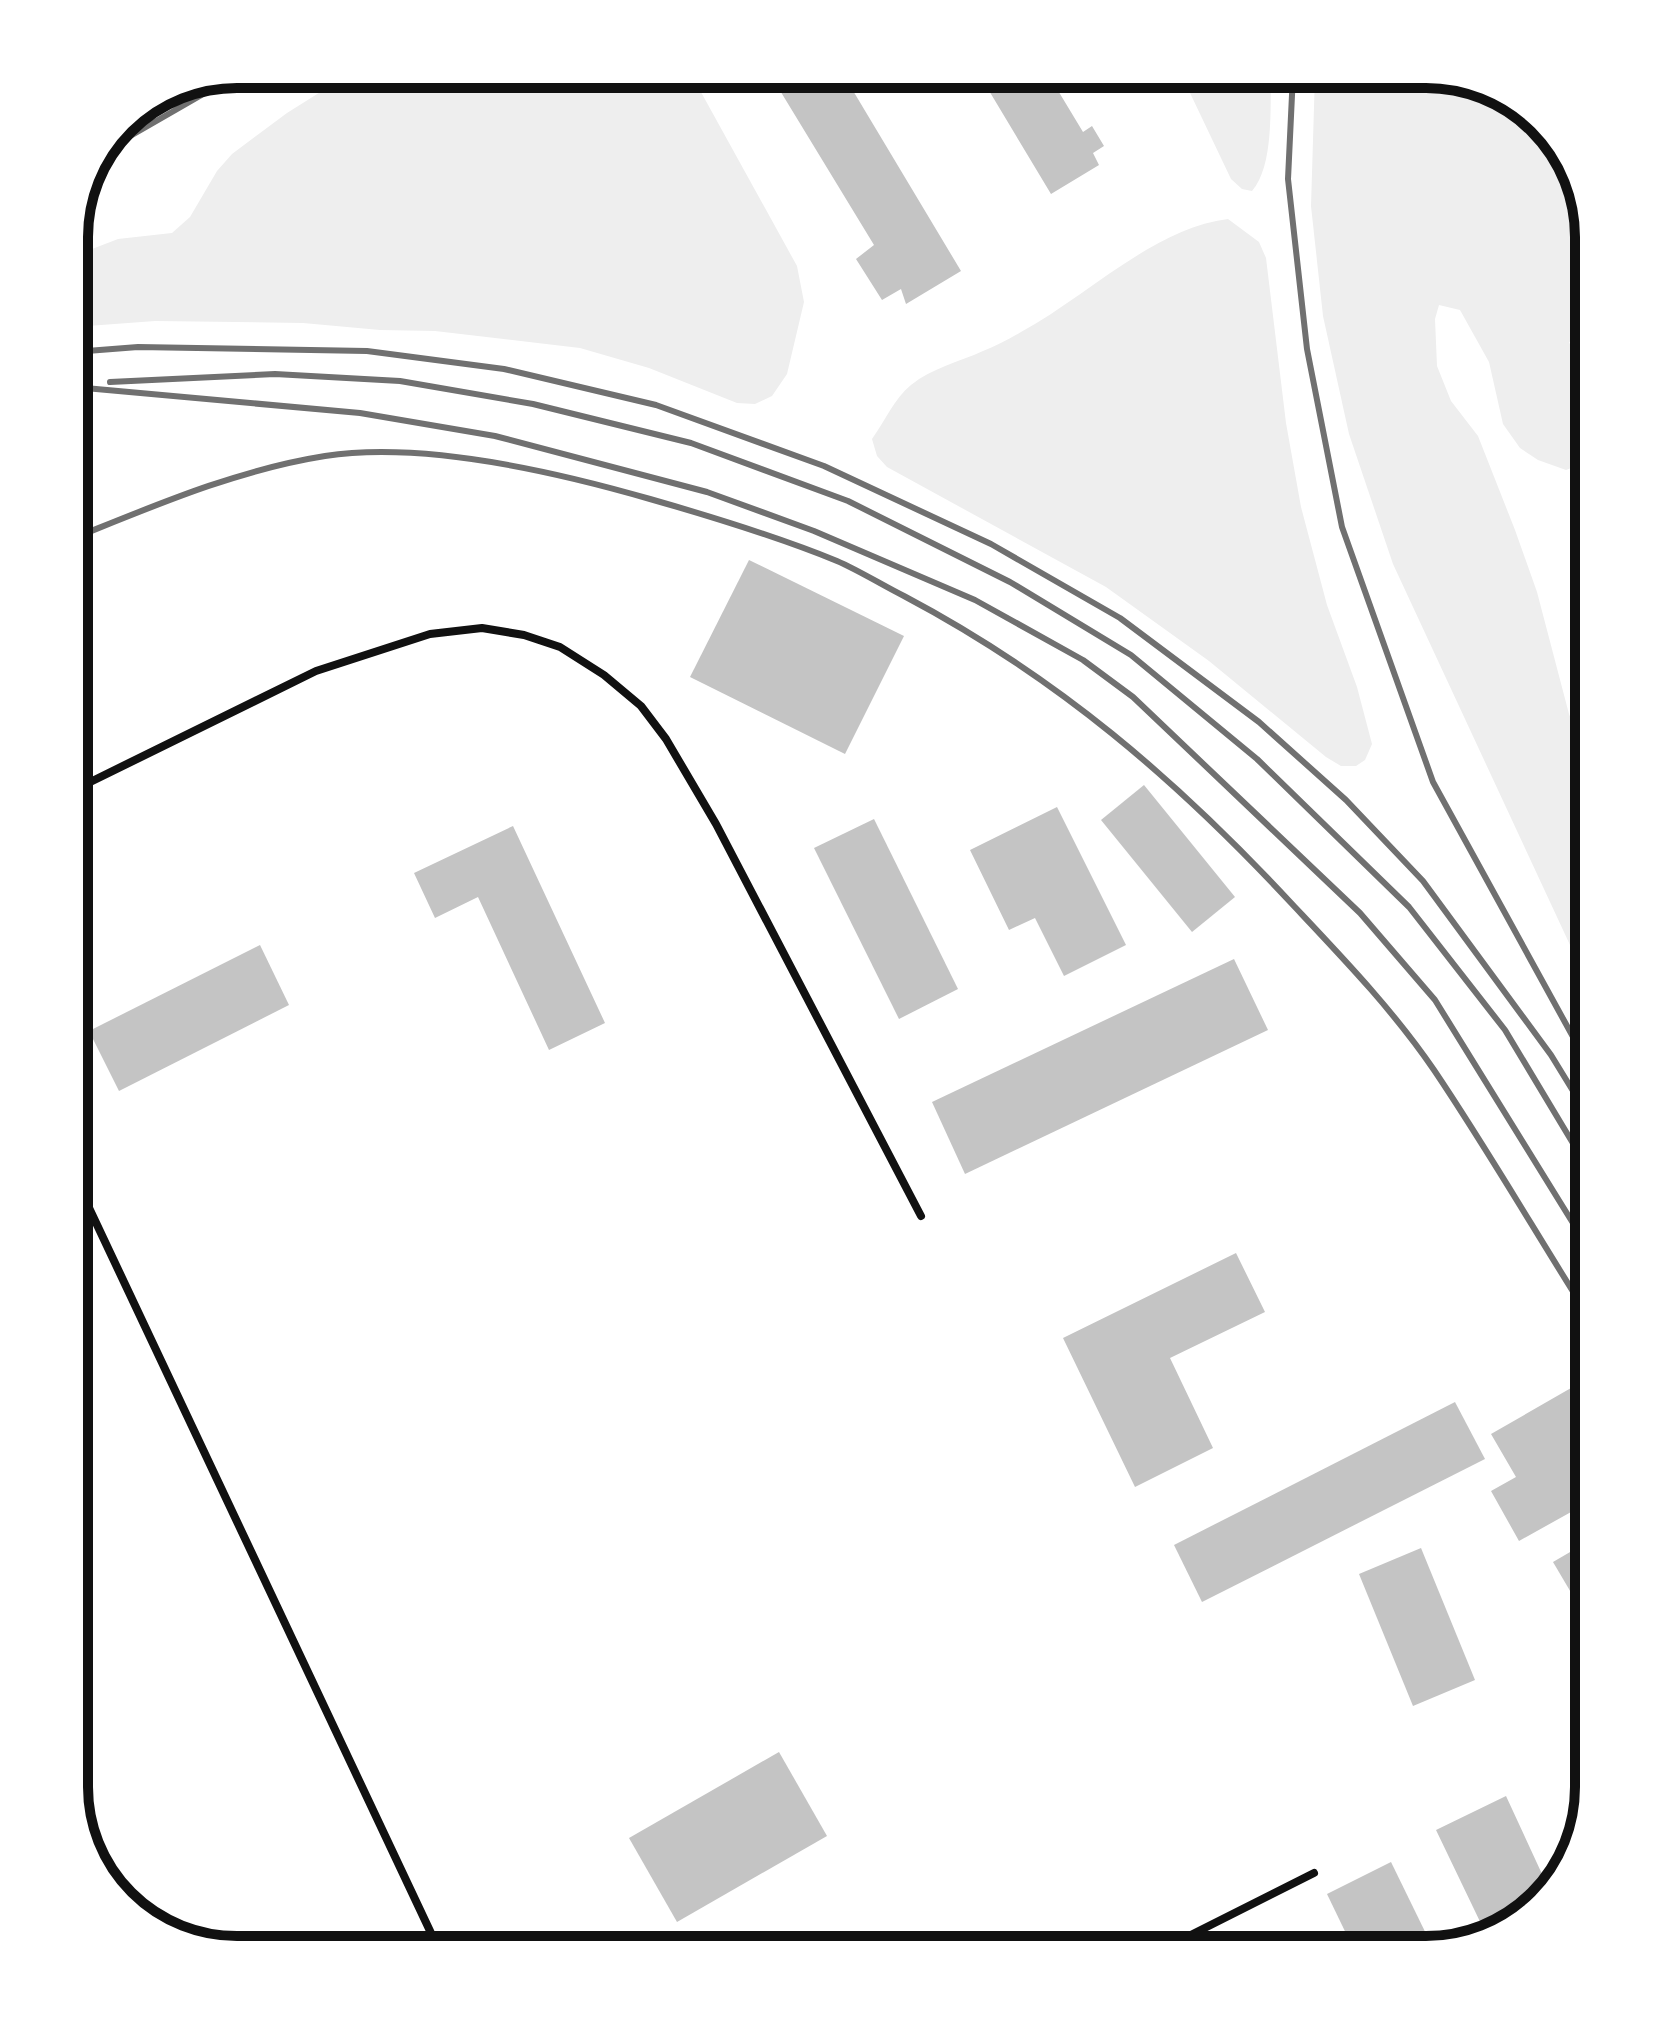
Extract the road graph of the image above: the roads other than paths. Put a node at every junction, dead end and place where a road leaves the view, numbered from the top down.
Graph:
1 (88, 783) edge
2 (88, 1206) edge
3 (921, 1216) dead end
4 (1314, 1873) dead end
5 (432, 1936) edge
6 (1189, 1936) edge

1 - 3 street
2 - 5 street
4 - 6 street

